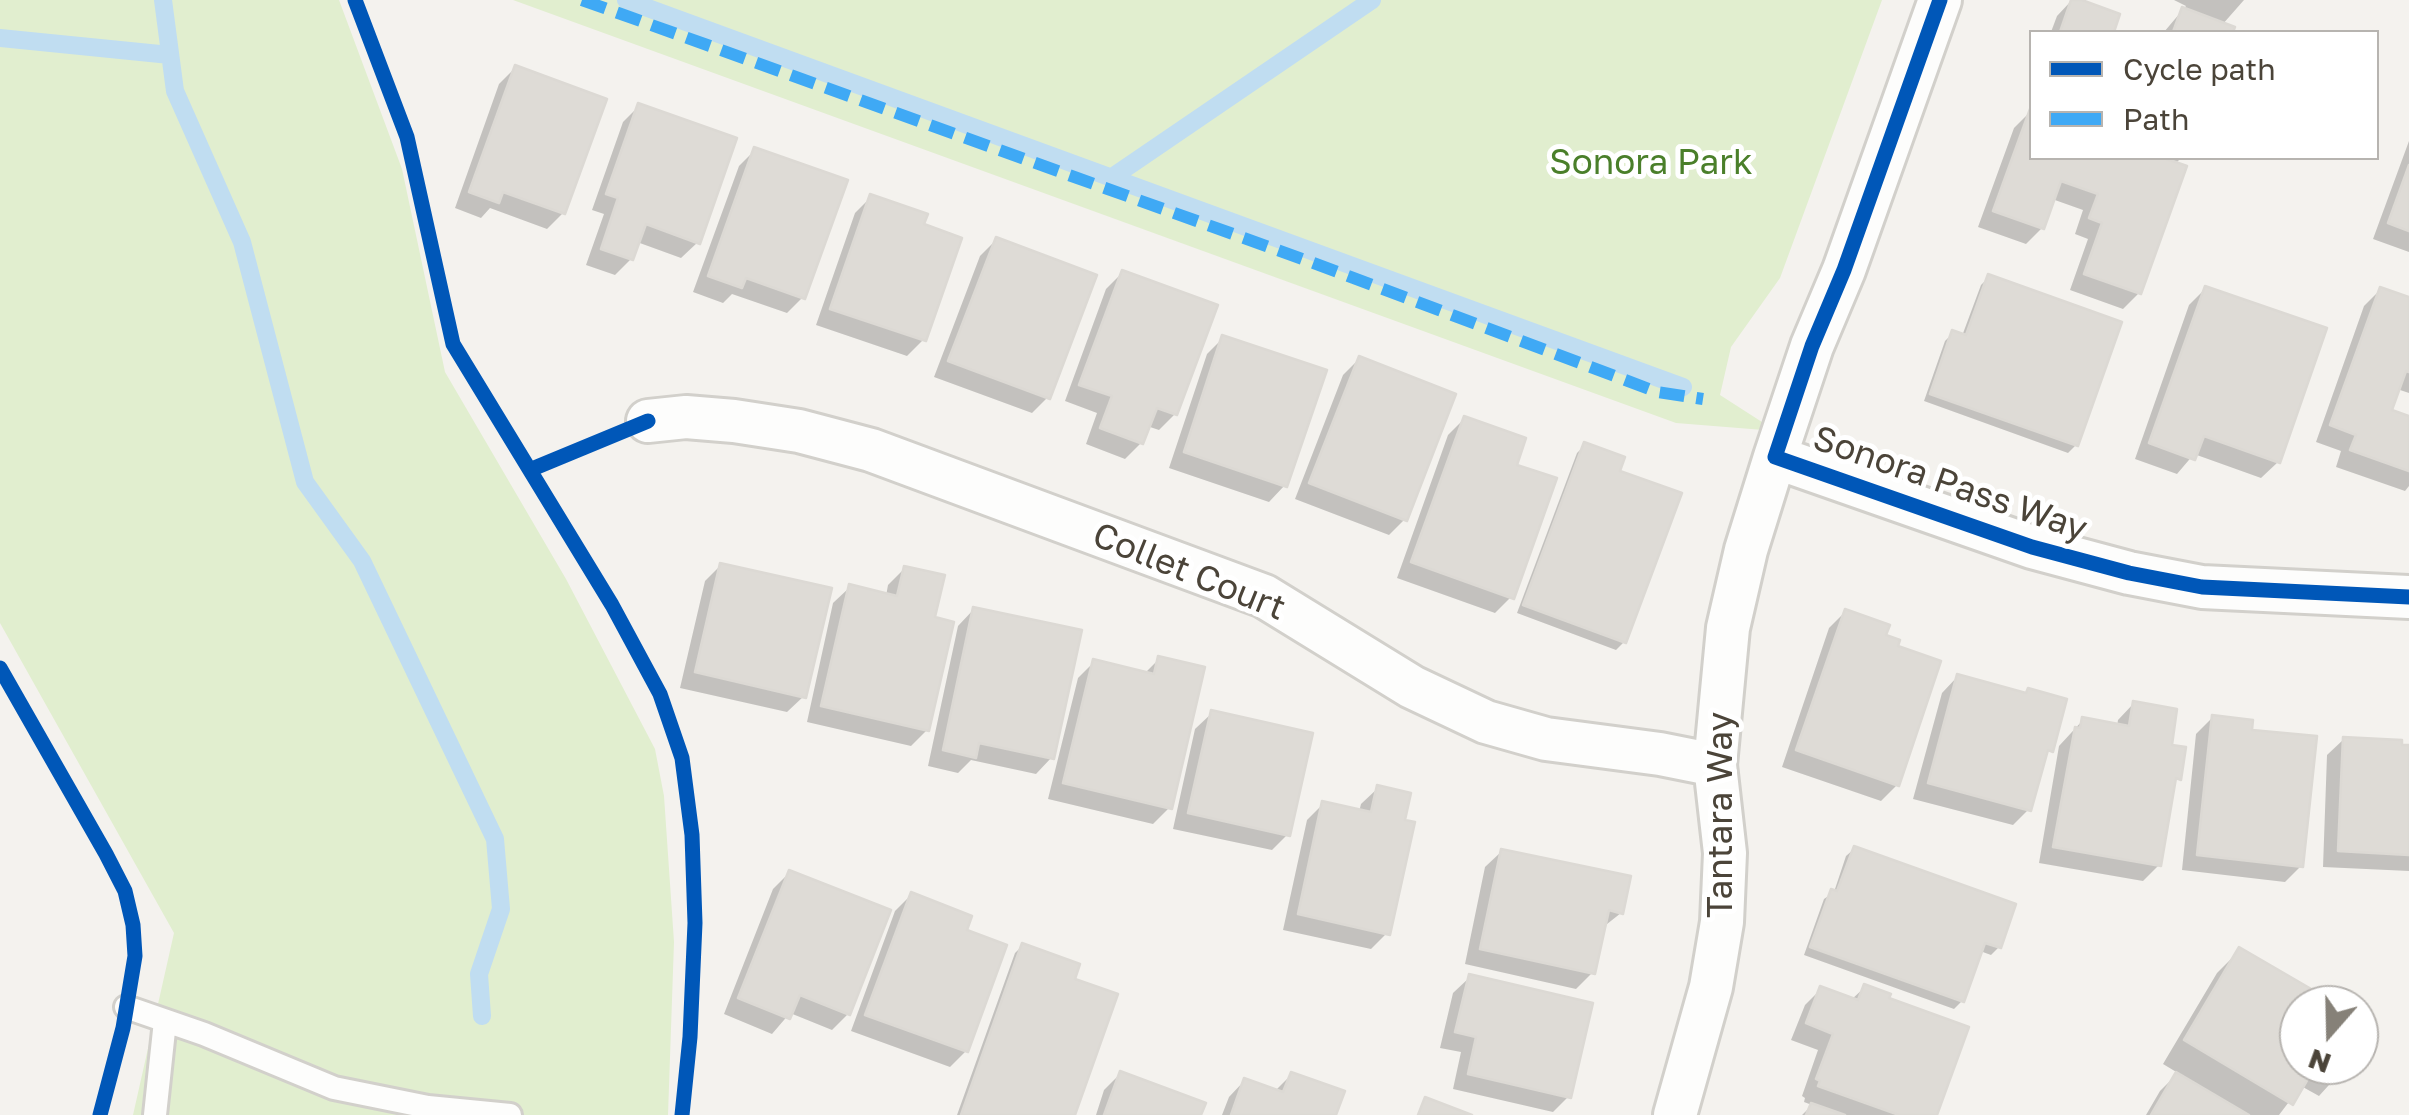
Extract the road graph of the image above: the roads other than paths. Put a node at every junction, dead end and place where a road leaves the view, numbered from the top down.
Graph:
1 (1940, 0) edge
2 (648, 421) dead end
3 (1775, 457) junction
4 (2409, 597) edge
5 (1715, 765) junction
6 (126, 1007) dead end
7 (165, 1021) junction
8 (154, 1115) edge
9 (510, 1115) edge
10 (1675, 1115) edge

1 - 3 street, Sonora Pass Way
2 - 5 street, Collet Court
3 - 4 street, Sonora Pass Way
3 - 5 street, Tantara Way
5 - 10 street, Tantara Way
6 - 7 lane
7 - 8 lane
7 - 9 lane

